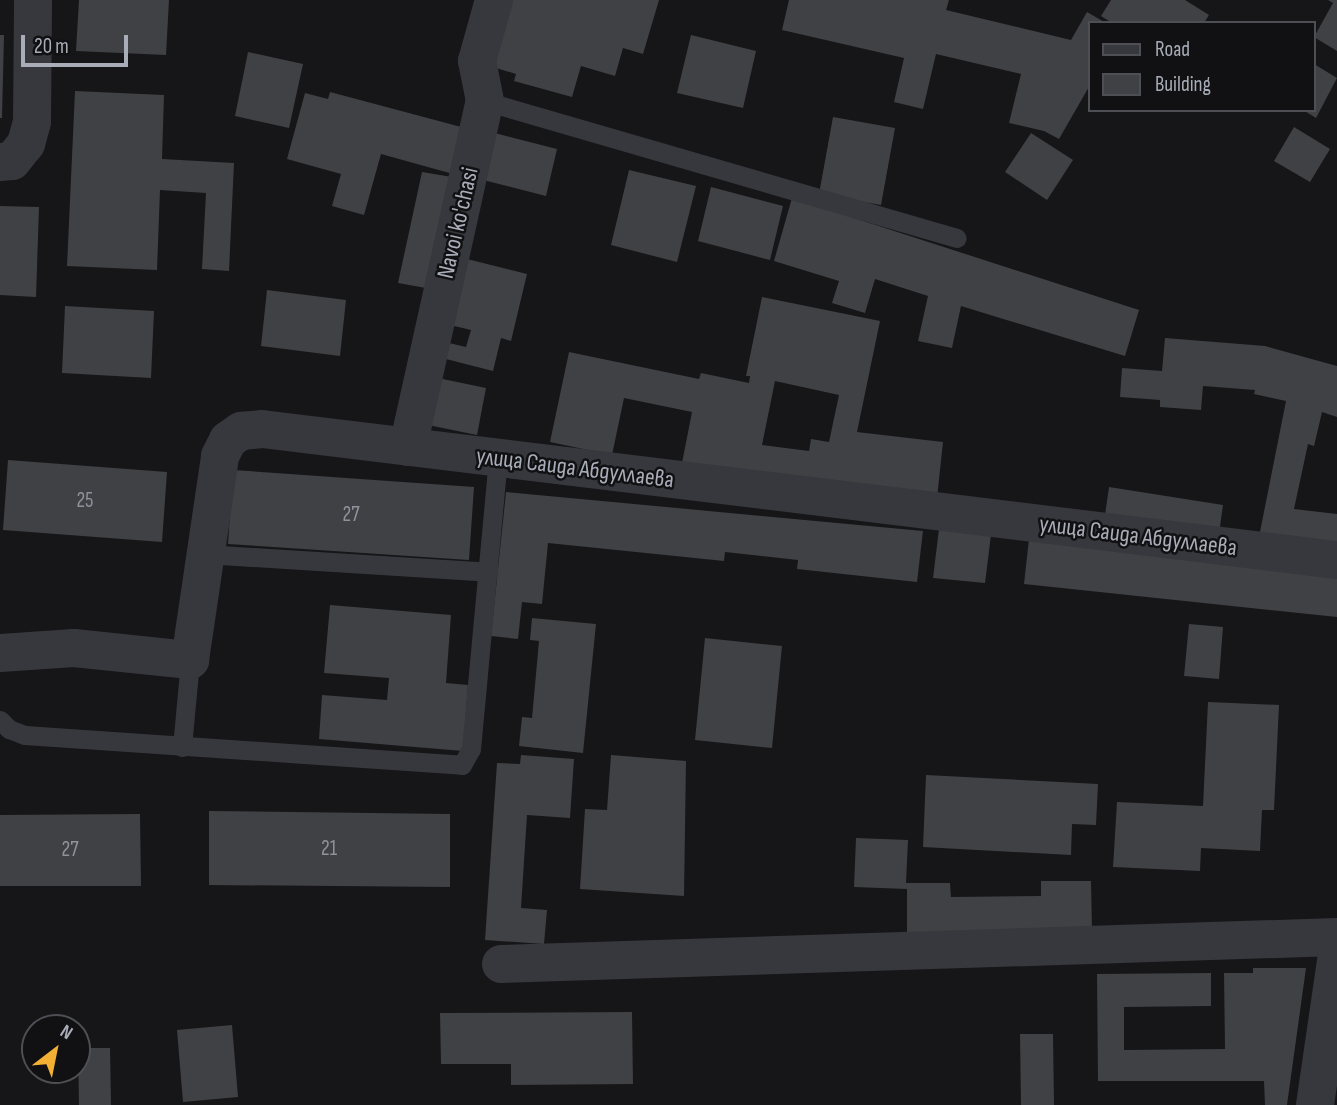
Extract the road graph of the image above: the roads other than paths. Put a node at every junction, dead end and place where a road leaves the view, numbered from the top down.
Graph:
1 (33, 0) edge
2 (494, 0) edge
3 (485, 101) junction
4 (0, 162) edge
5 (956, 238) dead end
6 (408, 447) junction
7 (498, 458) junction
8 (205, 555) junction
9 (1337, 560) edge
10 (488, 572) junction
11 (0, 659) edge
12 (190, 660) junction
13 (0, 720) edge
14 (182, 747) junction
15 (1337, 937) edge
16 (1337, 954) edge
17 (501, 964) dead end
18 (1315, 1105) edge

1 - 4 street
2 - 3 street, Navoi ko'chasi
3 - 5 lane
3 - 6 street, Navoi ko'chasi
6 - 7 street, улица Саида Абдуллаева
6 - 8 street, улица Саида Абдуллаева
7 - 9 street, улица Саида Абдуллаева
7 - 10 lane
8 - 10 lane
8 - 12 street, улица Саида Абдуллаева
10 - 14 lane
11 - 12 street
12 - 14 lane
13 - 14 lane
15 - 17 street
16 - 18 street

